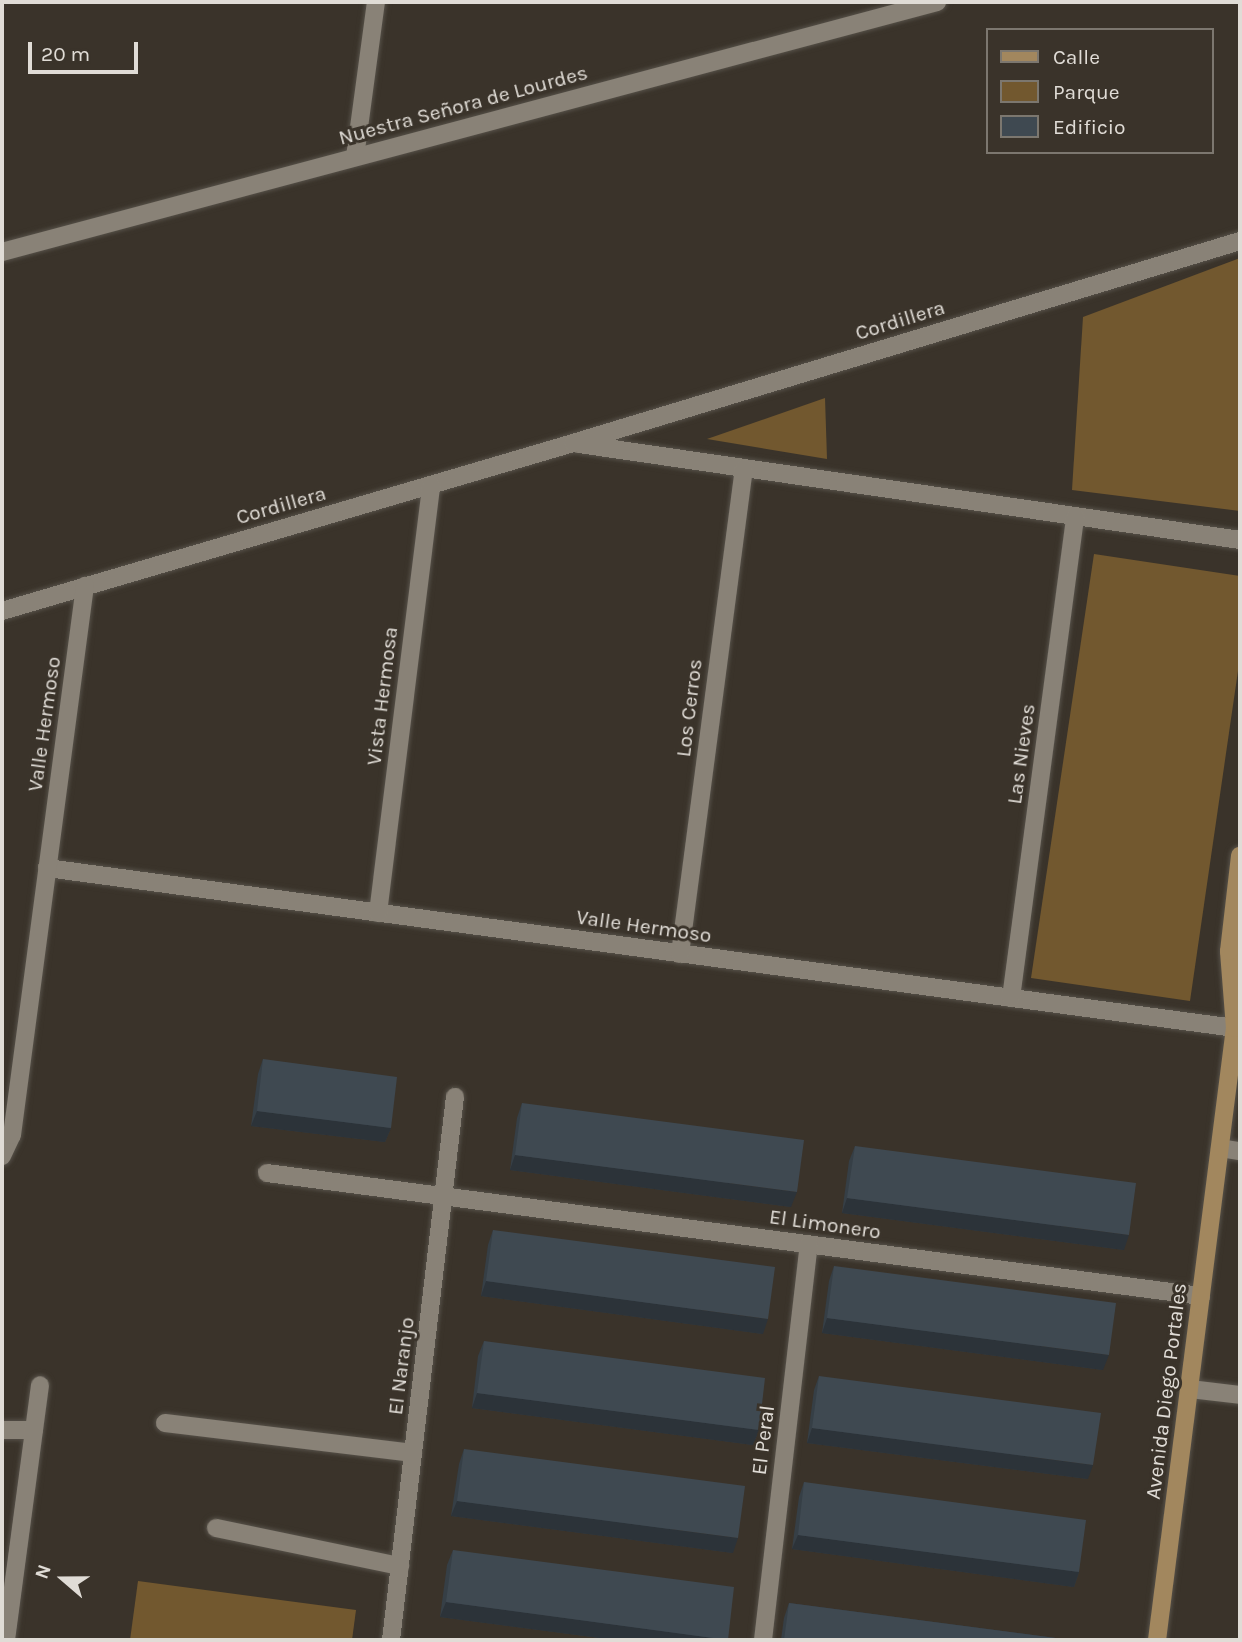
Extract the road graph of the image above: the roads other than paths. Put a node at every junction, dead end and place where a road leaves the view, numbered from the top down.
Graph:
1 (376, 2) edge
2 (937, 2) edge
3 (910, 5) edge
4 (355, 157) junction
5 (1240, 241) edge
6 (2, 252) edge
7 (573, 443) junction
8 (744, 468) junction
9 (431, 485) junction
10 (1075, 516) junction
11 (1240, 540) edge
12 (85, 586) junction
13 (2, 611) edge
14 (1240, 856) edge
15 (47, 868) junction
16 (378, 913) junction
17 (680, 954) junction
18 (1011, 998) junction
19 (1238, 1023) edge
20 (455, 1097) dead end
21 (1220, 1148) junction
22 (1240, 1151) edge
23 (2, 1156) edge
24 (267, 1173) dead end
25 (444, 1194) junction
26 (809, 1245) junction
27 (1201, 1296) junction
28 (40, 1385) dead end
29 (1190, 1389) junction
30 (1240, 1395) edge
31 (165, 1423) dead end
32 (2, 1430) edge
33 (34, 1430) junction
34 (413, 1453) junction
35 (216, 1528) dead end
36 (400, 1566) junction
37 (6, 1629) edge
38 (391, 1640) edge
39 (763, 1640) edge
40 (1157, 1640) edge

1 - 4 street
2 - 3 street, Nuestra Señora de Lourdes
3 - 4 street, Nuestra Señora de Lourdes
4 - 6 street, Nuestra Señora de Lourdes
5 - 7 street, Cordillera
7 - 8 street, Cordillera
7 - 9 street, Cordillera
8 - 10 street, Cordillera
8 - 17 street, Los Cerros
9 - 12 street, Cordillera
9 - 16 street, Vista Hermosa
10 - 11 street, Cordillera
10 - 18 street, Las Nieves
12 - 13 street, Cordillera
12 - 15 street, Valle Hermoso
14 - 19 main road, Avenida Diego Portales
15 - 16 street, Valle Hermoso
15 - 23 street, Valle Hermoso
16 - 17 street, Valle Hermoso
17 - 18 street, Valle Hermoso
18 - 19 street, Valle Hermoso
19 - 21 main road, Avenida Diego Portales
20 - 25 street, El Naranjo
21 - 22 street
21 - 27 main road, Avenida Diego Portales
24 - 25 street, El Limonero
25 - 26 street, El Limonero
25 - 34 street, El Naranjo
26 - 27 street, El Limonero
26 - 39 street, El Peral
27 - 29 main road, Avenida Diego Portales
28 - 33 street
29 - 30 street
29 - 40 main road, Avenida Diego Portales
31 - 34 street
32 - 33 street
33 - 37 street
34 - 36 street, El Naranjo
35 - 36 street
36 - 38 street, El Naranjo

